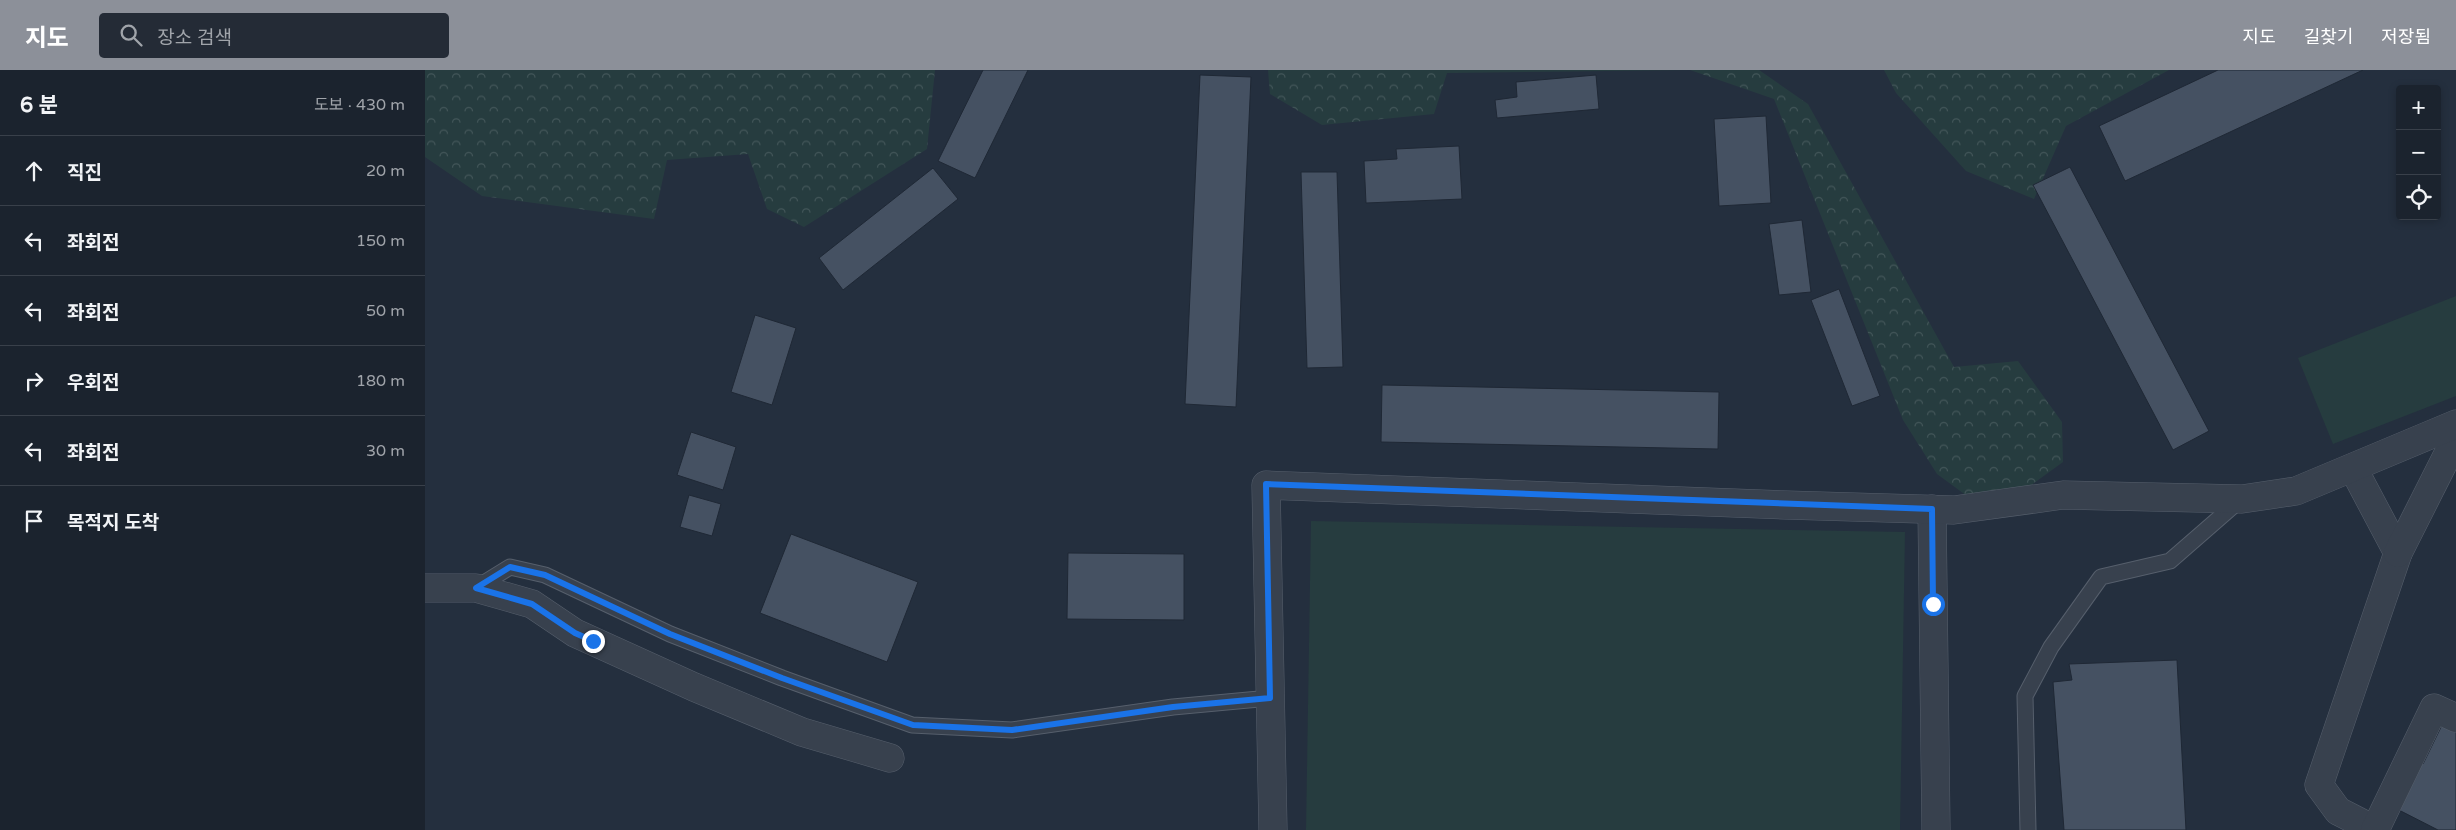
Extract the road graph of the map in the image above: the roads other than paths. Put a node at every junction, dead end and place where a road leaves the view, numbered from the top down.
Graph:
1 (2456, 424) edge
2 (2456, 438) edge
3 (2353, 468) junction
4 (2242, 499) junction
5 (1932, 509) junction
6 (2398, 553) junction
7 (425, 588) edge
8 (476, 588) junction
9 (1270, 698) junction
10 (2456, 718) edge
11 (891, 758) dead end
12 (1273, 830) edge
13 (1936, 830) edge
14 (2028, 830) edge
15 (2375, 830) edge

1 - 3 street
2 - 6 street
3 - 4 street
3 - 6 street
4 - 5 street
4 - 14 lane
5 - 9 street
5 - 13 street
6 - 15 street
7 - 8 street
8 - 9 lane
8 - 11 street
9 - 12 street
10 - 15 street

